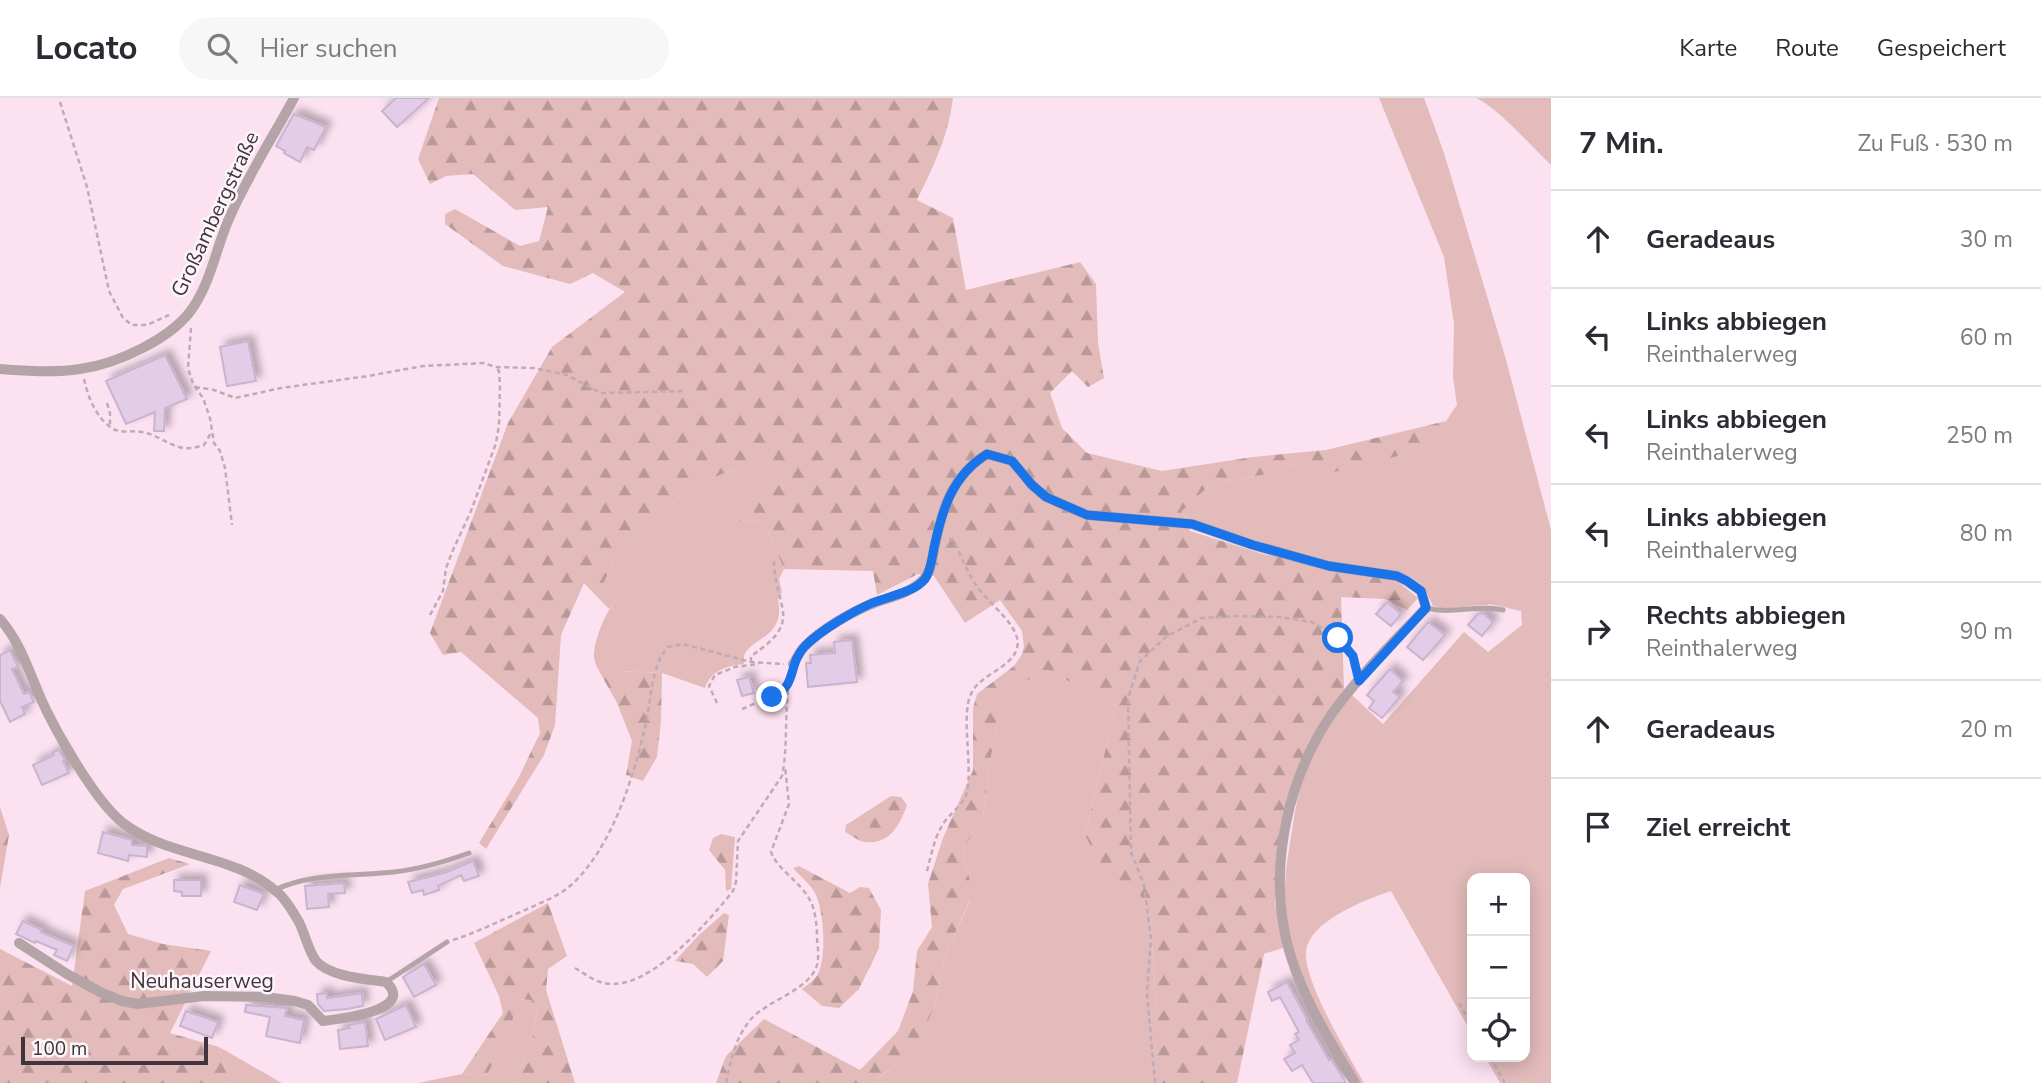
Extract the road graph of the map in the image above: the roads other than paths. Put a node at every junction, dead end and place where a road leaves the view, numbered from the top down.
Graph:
1 (294, 98) edge
2 (0, 369) edge
3 (1426, 608) junction
4 (1503, 610) dead end
5 (0, 619) edge
6 (793, 664) road end
7 (468, 853) dead end
8 (275, 890) junction
9 (447, 942) road end
10 (19, 943) dead end
11 (386, 982) junction
12 (1355, 1083) edge

1 - 2 street, Großambergstraße
3 - 4 lane
3 - 6 street
3 - 12 street
5 - 8 street
7 - 8 lane
8 - 11 street
9 - 11 lane
10 - 11 street, Neuhauserweg

